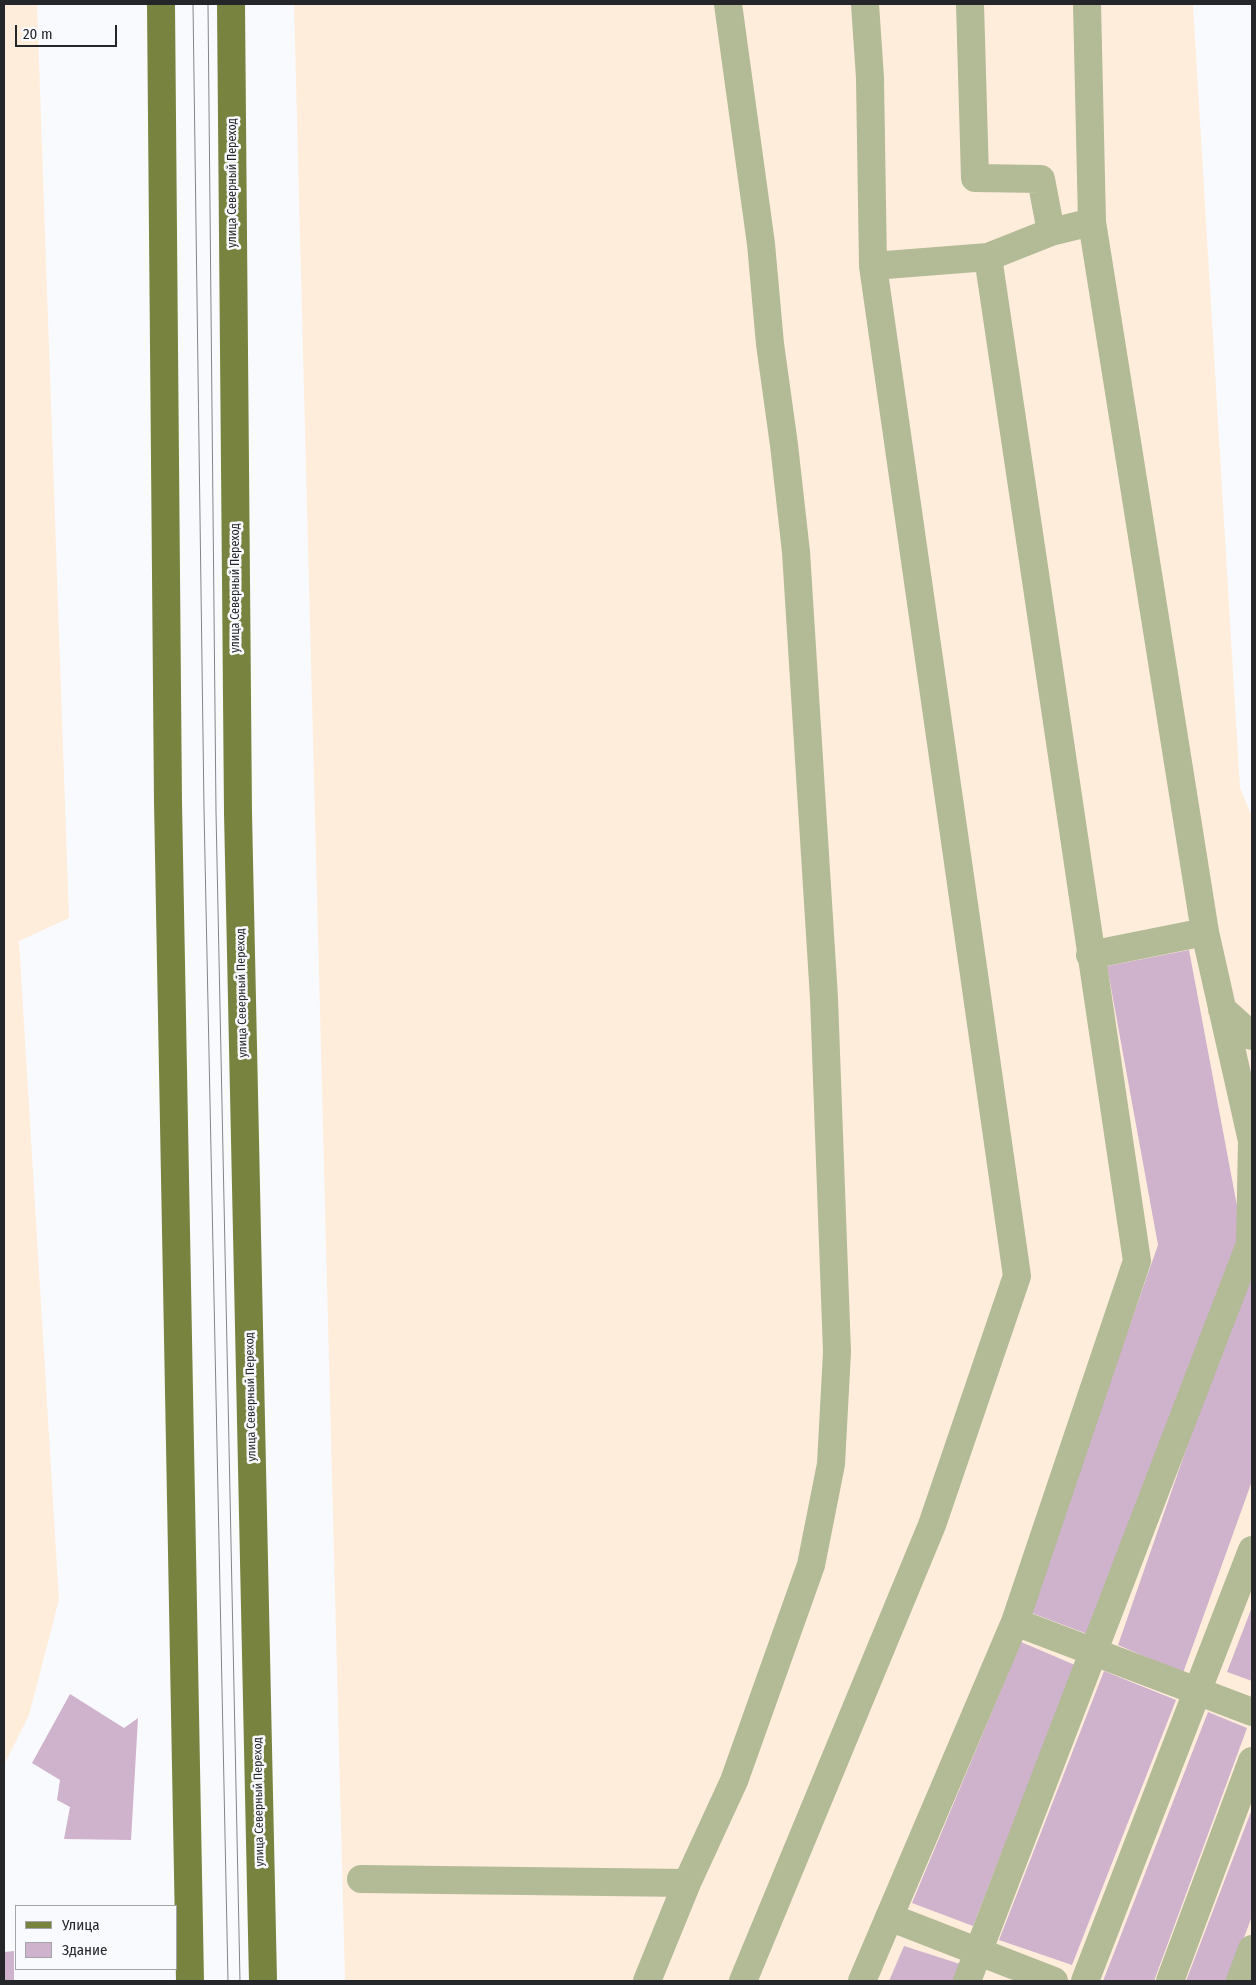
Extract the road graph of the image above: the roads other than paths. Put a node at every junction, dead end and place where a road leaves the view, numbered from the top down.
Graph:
1 (161, 4) edge
2 (231, 4) edge
3 (728, 4) edge
4 (865, 4) edge
5 (970, 4) edge
6 (1087, 4) edge
7 (1092, 222) junction
8 (1052, 232) junction
9 (988, 257) junction
10 (873, 266) junction
11 (1205, 932) junction
12 (1090, 955) junction
13 (1222, 1009) junction
14 (1252, 1036) edge
15 (1252, 1550) edge
16 (1246, 1587) edge
17 (1015, 1622) junction
18 (1092, 1651) junction
19 (1197, 1692) junction
20 (1252, 1712) edge
21 (1252, 1761) edge
22 (361, 1878) dead end
23 (687, 1883) junction
24 (889, 1917) junction
25 (1252, 1949) edge
26 (978, 1952) junction
27 (190, 1981) edge
28 (263, 1981) edge
29 (647, 1981) edge
30 (743, 1981) edge
31 (862, 1981) edge
32 (967, 1981) edge
33 (1054, 1981) edge
34 (1085, 1981) edge
35 (1170, 1981) edge
36 (1240, 1981) edge

1 - 27 main road
2 - 28 main road, улица Северный Переход
3 - 23 lane
4 - 10 lane
5 - 8 lane
6 - 7 lane
7 - 8 lane
7 - 11 lane
8 - 9 lane
9 - 10 lane
9 - 12 lane
10 - 30 lane
11 - 12 lane
11 - 13 lane
12 - 17 lane
13 - 14 lane
13 - 18 lane
15 - 16 lane
16 - 19 lane
17 - 18 lane
17 - 24 lane
18 - 19 lane
18 - 26 lane
19 - 20 lane
19 - 34 lane
21 - 35 lane
22 - 23 lane
23 - 29 lane
24 - 26 lane
24 - 31 lane
25 - 36 lane
26 - 32 lane
26 - 33 lane

